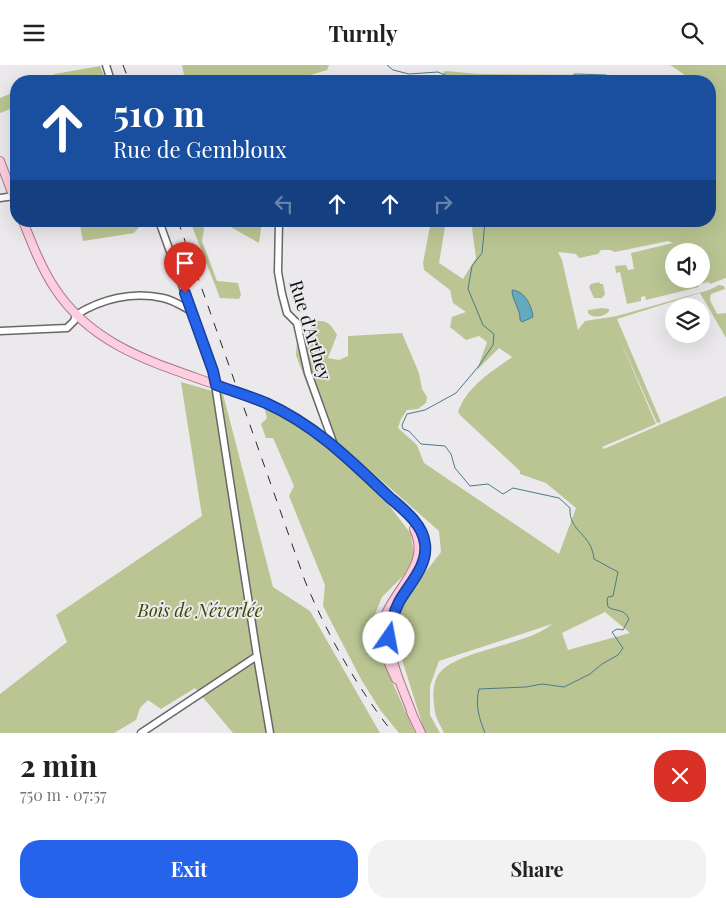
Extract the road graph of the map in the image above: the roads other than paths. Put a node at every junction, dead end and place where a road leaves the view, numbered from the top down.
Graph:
1 (0, 161) edge
2 (10, 186) edge
3 (26, 227) edge
4 (160, 227) edge
5 (279, 227) edge
6 (191, 311) junction
7 (76, 315) junction
8 (0, 331) edge
9 (219, 386) junction
10 (334, 445) junction
11 (257, 656) junction
12 (141, 733) edge
13 (270, 733) edge
14 (421, 733) edge

1 - 2 main road
3 - 7 main road
4 - 6 street
5 - 10 street, Rue d'Arthey
6 - 7 street
6 - 9 street
7 - 8 street
7 - 9 main road
9 - 10 main road, bridge
9 - 11 street
10 - 14 main road
11 - 12 street
11 - 13 street

